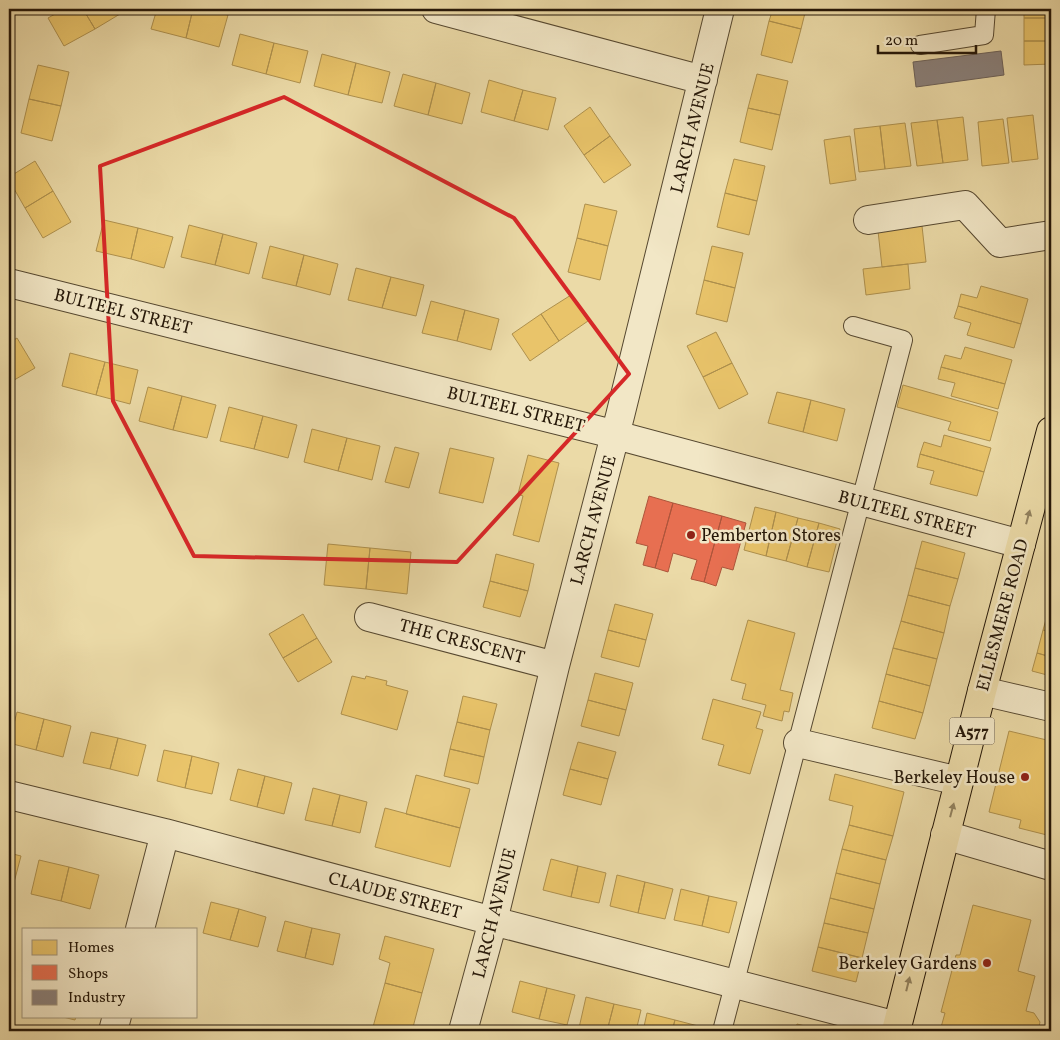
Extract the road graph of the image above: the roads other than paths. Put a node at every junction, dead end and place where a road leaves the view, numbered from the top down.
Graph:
1 (436, 9) edge
2 (720, 9) edge
3 (986, 9) edge
4 (920, 45) dead end
5 (704, 80) junction
6 (868, 220) dead end
7 (1051, 235) edge
8 (9, 283) edge
9 (853, 326) dead end
10 (1051, 432) edge
11 (615, 434) junction
12 (861, 501) junction
13 (1021, 544) junction
14 (370, 617) dead end
15 (555, 666) junction
16 (982, 691) junction
17 (1051, 707) edge
18 (798, 743) junction
19 (959, 781) junction
20 (9, 795) edge
21 (165, 833) junction
22 (945, 835) junction
23 (1051, 866) edge
24 (494, 921) junction
25 (140, 928) edge
26 (734, 984) junction
27 (116, 1018) edge
28 (896, 1029) edge
29 (113, 1031) edge
30 (463, 1031) edge
31 (722, 1031) edge

1 - 5 street
2 - 5 street, LARCH AVENUE
3 - 4 lane
5 - 11 street, LARCH AVENUE
6 - 7 street
8 - 11 street, BULTEEL STREET
9 - 12 lane
13 -> 10 highway, ELLESMERE ROAD / A577
11 - 12 street, BULTEEL STREET
11 - 15 street, LARCH AVENUE
12 - 13 street, BULTEEL STREET
12 - 18 lane
13 - 16 highway, ELLESMERE ROAD / A577
14 - 15 street, THE CRESCENT
15 - 24 street, LARCH AVENUE
16 - 17 street
16 - 19 highway, ELLESMERE ROAD / A577
18 - 19 street
18 - 26 lane
22 -> 19 highway, ELLESMERE ROAD / A577
20 - 21 street, CLAUDE STREET
21 - 24 street, CLAUDE STREET
21 - 25 street
22 - 23 street
28 -> 22 highway, ELLESMERE ROAD / A577
24 - 26 street, CLAUDE STREET
24 - 30 street, LARCH AVENUE
26 - 28 street, CLAUDE STREET
26 - 31 lane
27 - 29 street

